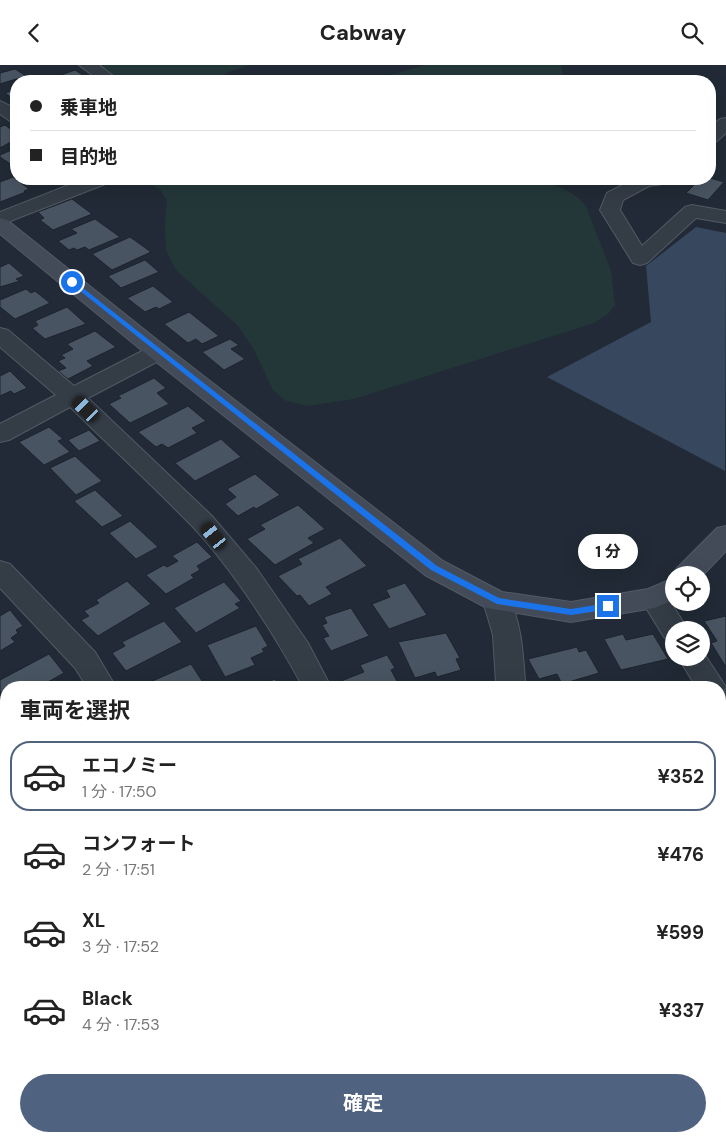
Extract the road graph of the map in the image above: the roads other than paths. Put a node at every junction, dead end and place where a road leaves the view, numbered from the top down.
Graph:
1 (88, 65) edge
2 (103, 75) edge
3 (726, 123) edge
4 (716, 132) edge
5 (85, 185) edge
6 (636, 185) edge
7 (726, 217) edge
8 (0, 219) edge
9 (0, 224) edge
10 (0, 335) edge
11 (158, 352) junction
12 (73, 397) junction
13 (0, 434) edge
14 (726, 535) edge
15 (696, 566) edge
16 (0, 571) edge
17 (664, 593) edge
18 (497, 601) junction
19 (672, 621) edge
20 (698, 666) edge
21 (98, 681) edge
22 (314, 681) edge
23 (511, 681) edge
24 (707, 681) edge

1 - 2 street
3 - 4 street
5 - 8 street
6 - 7 street
9 - 11 street
10 - 12 street
11 - 12 street
11 - 18 street
12 - 13 street
12 - 22 street
14 - 15 street
16 - 21 street
17 - 18 street
17 - 19 street
18 - 23 street
20 - 24 street

